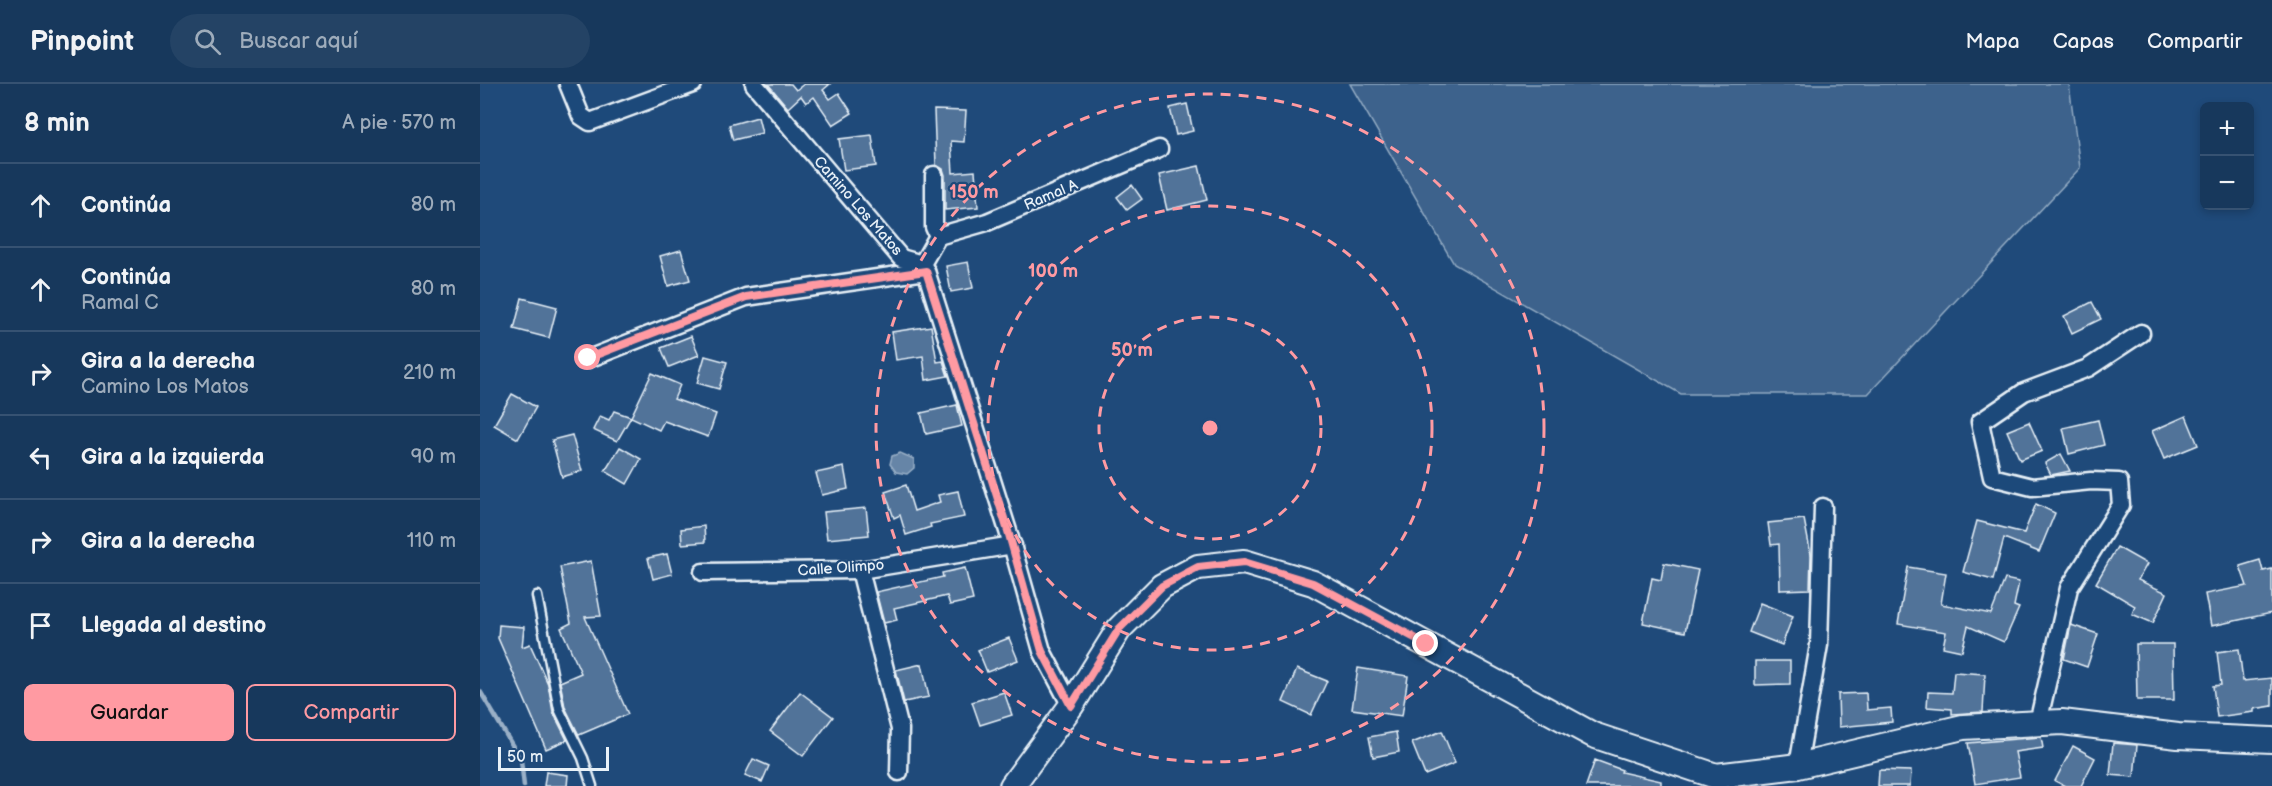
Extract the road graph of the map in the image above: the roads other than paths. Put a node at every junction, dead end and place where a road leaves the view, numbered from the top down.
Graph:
1 (568, 84) edge
2 (693, 84) edge
3 (754, 84) edge
4 (1160, 149) dead end
5 (934, 175) dead end
6 (938, 236) junction
7 (924, 267) junction
8 (2141, 333) dead end
9 (588, 358) dead end
10 (1823, 507) dead end
11 (1012, 545) junction
12 (860, 570) junction
13 (703, 572) dead end
14 (537, 596) dead end
15 (1071, 706) junction
16 (2038, 723) junction
17 (2272, 740) edge
18 (1798, 766) junction
19 (899, 772) dead end
20 (592, 786) edge
21 (1012, 786) edge

1 - 2 street
3 - 7 street, Camino Los Matos
4 - 6 street, Ramal A
5 - 6 street
6 - 7 street
7 - 9 street
7 - 11 street
8 - 16 street
10 - 18 street
11 - 12 street, Calle Olimpo
11 - 15 street
12 - 13 street, Calle Olimpo
12 - 19 street
14 - 20 lane
15 - 18 street
15 - 21 street
16 - 17 street
16 - 18 street

